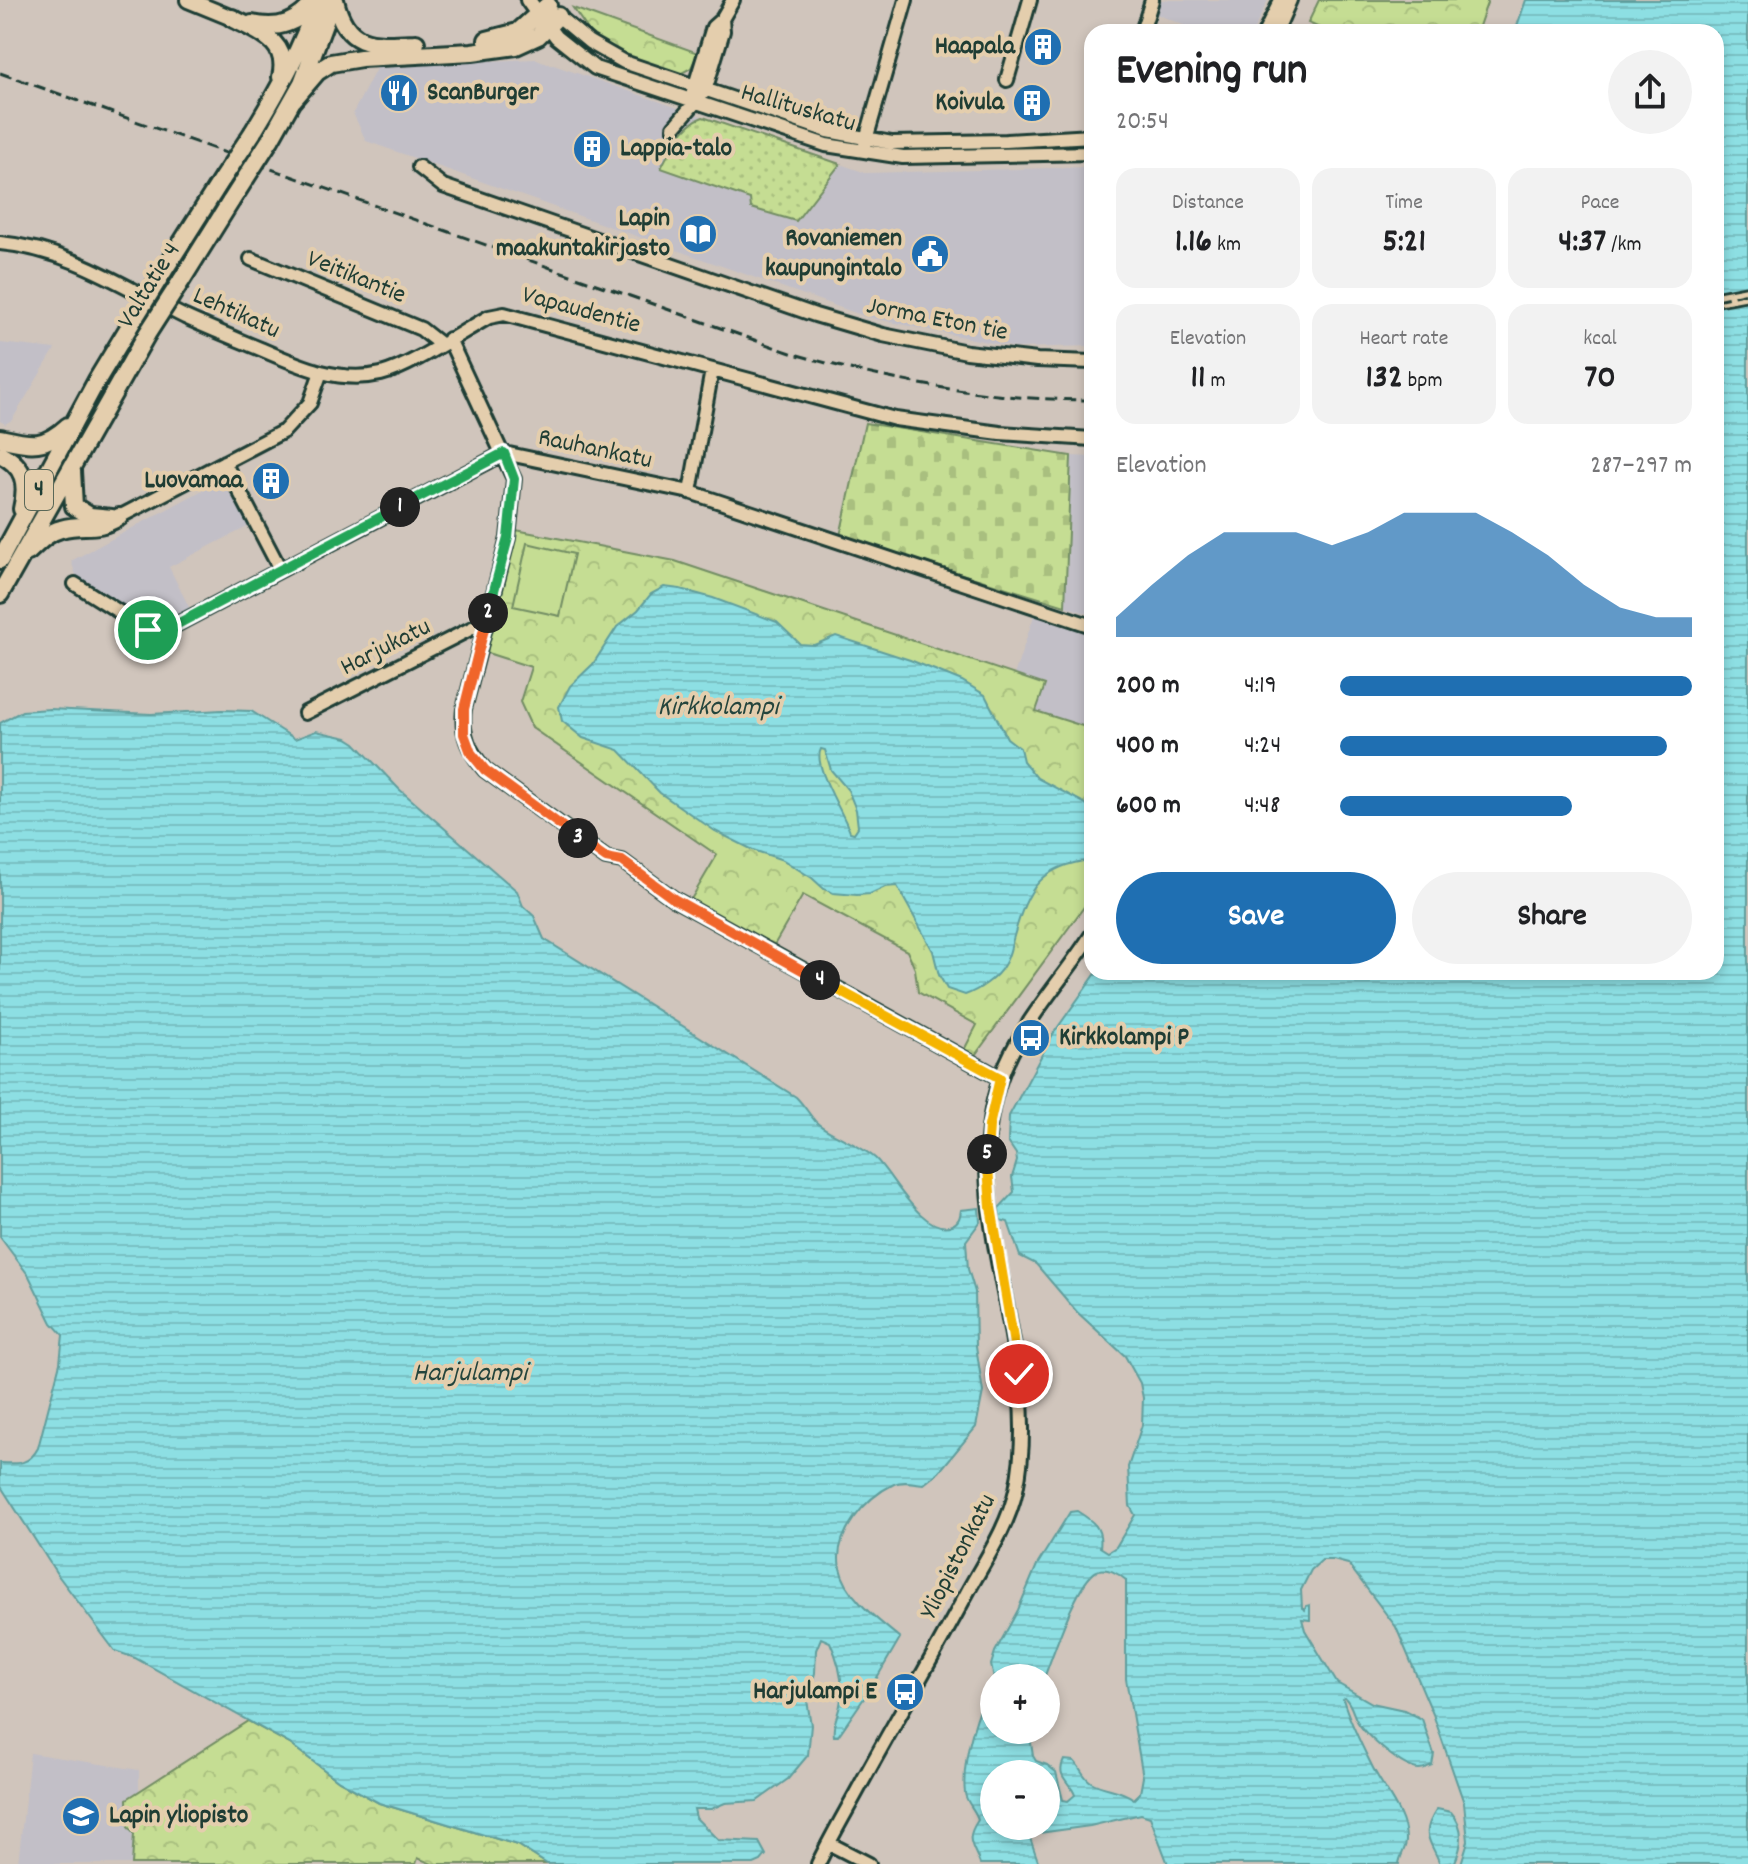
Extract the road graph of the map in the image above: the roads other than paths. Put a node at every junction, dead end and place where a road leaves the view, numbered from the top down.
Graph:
1 (188, 0) edge
2 (317, 0) edge
3 (334, 0) edge
4 (528, 0) edge
5 (714, 0) edge
6 (906, 0) edge
7 (1030, 0) edge
8 (1152, 0) edge
9 (1281, 0) edge
10 (1290, 0) edge
11 (728, 9) edge
12 (547, 12) edge
13 (232, 18) junction
14 (1144, 24) edge
15 (1269, 24) edge
16 (1280, 24) edge
17 (1007, 80) dead end
18 (699, 89) junction
19 (276, 93) junction
20 (293, 100) junction
21 (694, 103) junction
22 (674, 127) dead end
23 (1084, 136) edge
24 (866, 138) junction
25 (988, 141) junction
26 (1006, 141) junction
27 (863, 152) junction
28 (1084, 153) edge
29 (997, 154) junction
30 (419, 167) dead end
31 (0, 243) edge
32 (251, 259) dead end
33 (1748, 293) edge
34 (1724, 298) edge
35 (445, 342) junction
36 (1084, 362) edge
37 (712, 370) junction
38 (321, 372) junction
39 (75, 420) junction
40 (0, 438) edge
41 (1084, 439) edge
42 (504, 453) junction
43 (0, 454) edge
44 (224, 462) junction
45 (72, 470) junction
46 (690, 492) junction
47 (119, 517) joint
48 (87, 522) junction
49 (16, 531) junction
50 (7, 564) edge
51 (280, 569) junction
52 (75, 584) dead end
53 (0, 594) edge
54 (486, 621) junction
55 (1084, 623) edge
56 (305, 713) dead end
57 (1084, 945) edge
58 (1000, 1078) junction
59 (830, 1844) junction
60 (818, 1864) edge
61 (869, 1864) edge

1 - 13 main road
2 - 13 highway
2 - 19 highway, Valtatie 4 / 4
3 - 12 highway
3 - 20 highway, Valtatie 4 / 4
4 - 12 main road, Hallituskatu
5 - 11 street
6 - 24 street
7 - 17 street
8 - 14 street
9 - 15 street
10 - 16 street
11 - 18 street
12 - 18 street, Hallituskatu
12 - 20 highway
12 - 21 street, Hallituskatu
13 - 19 highway
18 - 21 street
18 - 24 street, Hallituskatu
19 - 39 highway, Valtatie 4 / 4, bridge
20 - 45 highway, Valtatie 4 / 4, bridge
21 - 22 street
21 - 27 street, Hallituskatu
23 - 26 street, Hallituskatu
24 - 25 street, Hallituskatu
24 - 27 street
25 - 26 street, Hallituskatu
25 - 29 street
26 - 29 street
27 - 29 street, Hallituskatu
28 - 29 street, Hallituskatu
30 - 36 street, Jorma Eton tie
31 - 38 street, Lehtikatu
32 - 35 street, Veitikantie
33 - 34 street
35 - 37 street, Vapaudentie
35 - 38 street, Vapaudentie
35 - 42 street
37 - 41 street, Vapaudentie
37 - 46 street
38 - 44 street
39 - 40 highway
39 - 49 highway, Valtatie 4 / 4
42 - 46 street, Rauhankatu
42 - 51 street, Rauhankatu
42 - 54 street
43 - 49 highway
44 - 47 street
44 - 51 street
45 - 48 highway
45 - 50 highway, Valtatie 4 / 4
46 - 55 street, Rauhankatu
47 - 48 highway
48 - 50 highway
49 - 50 highway, Valtatie 4 / 4
50 - 53 highway, Valtatie 4 / 4
51 - 52 street, Rauhankatu
54 - 56 street, Harjukatu
54 - 58 street
57 - 58 street, Yliopistonkatu
58 - 59 street, Yliopistonkatu
59 - 60 street, Yliopistonkatu
59 - 61 street

